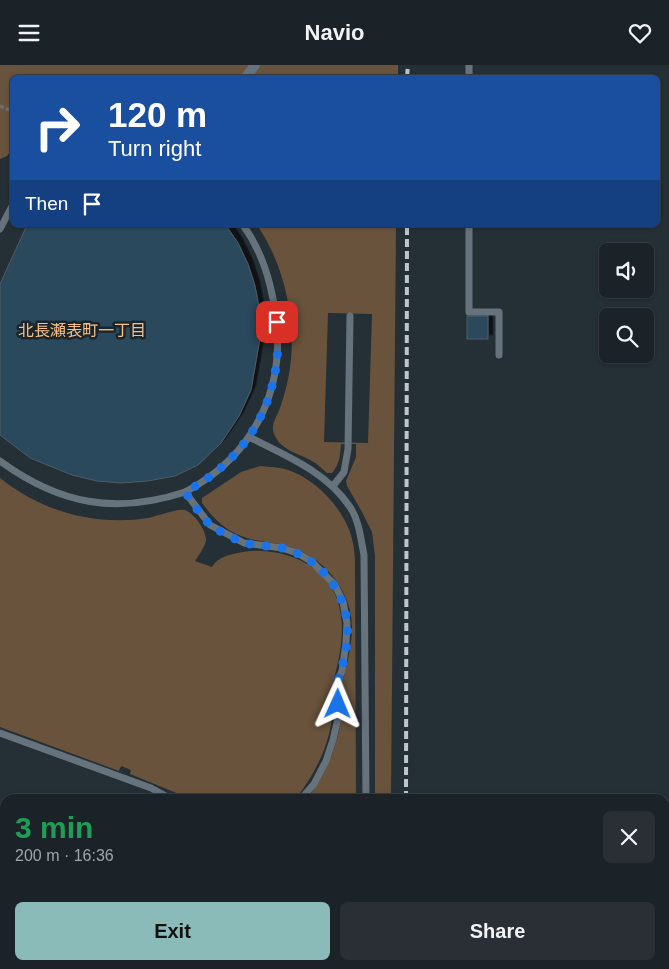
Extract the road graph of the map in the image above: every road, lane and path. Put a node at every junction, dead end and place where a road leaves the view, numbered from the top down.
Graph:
1 (10, 210) edge
2 (243, 227) edge
3 (469, 227) edge
4 (0, 229) edge
5 (350, 316) dead end
6 (499, 355) dead end
7 (249, 437) junction
8 (0, 461) edge
9 (333, 486) junction
10 (185, 492) junction
11 (0, 733) edge
12 (162, 794) edge
13 (305, 794) edge
14 (366, 794) edge

1 - 4 lane
2 - 7 lane
3 - 6 lane
5 - 9 lane
7 - 9 lane
7 - 10 lane
8 - 10 lane
9 - 14 lane
10 - 13 lane
11 - 12 lane

